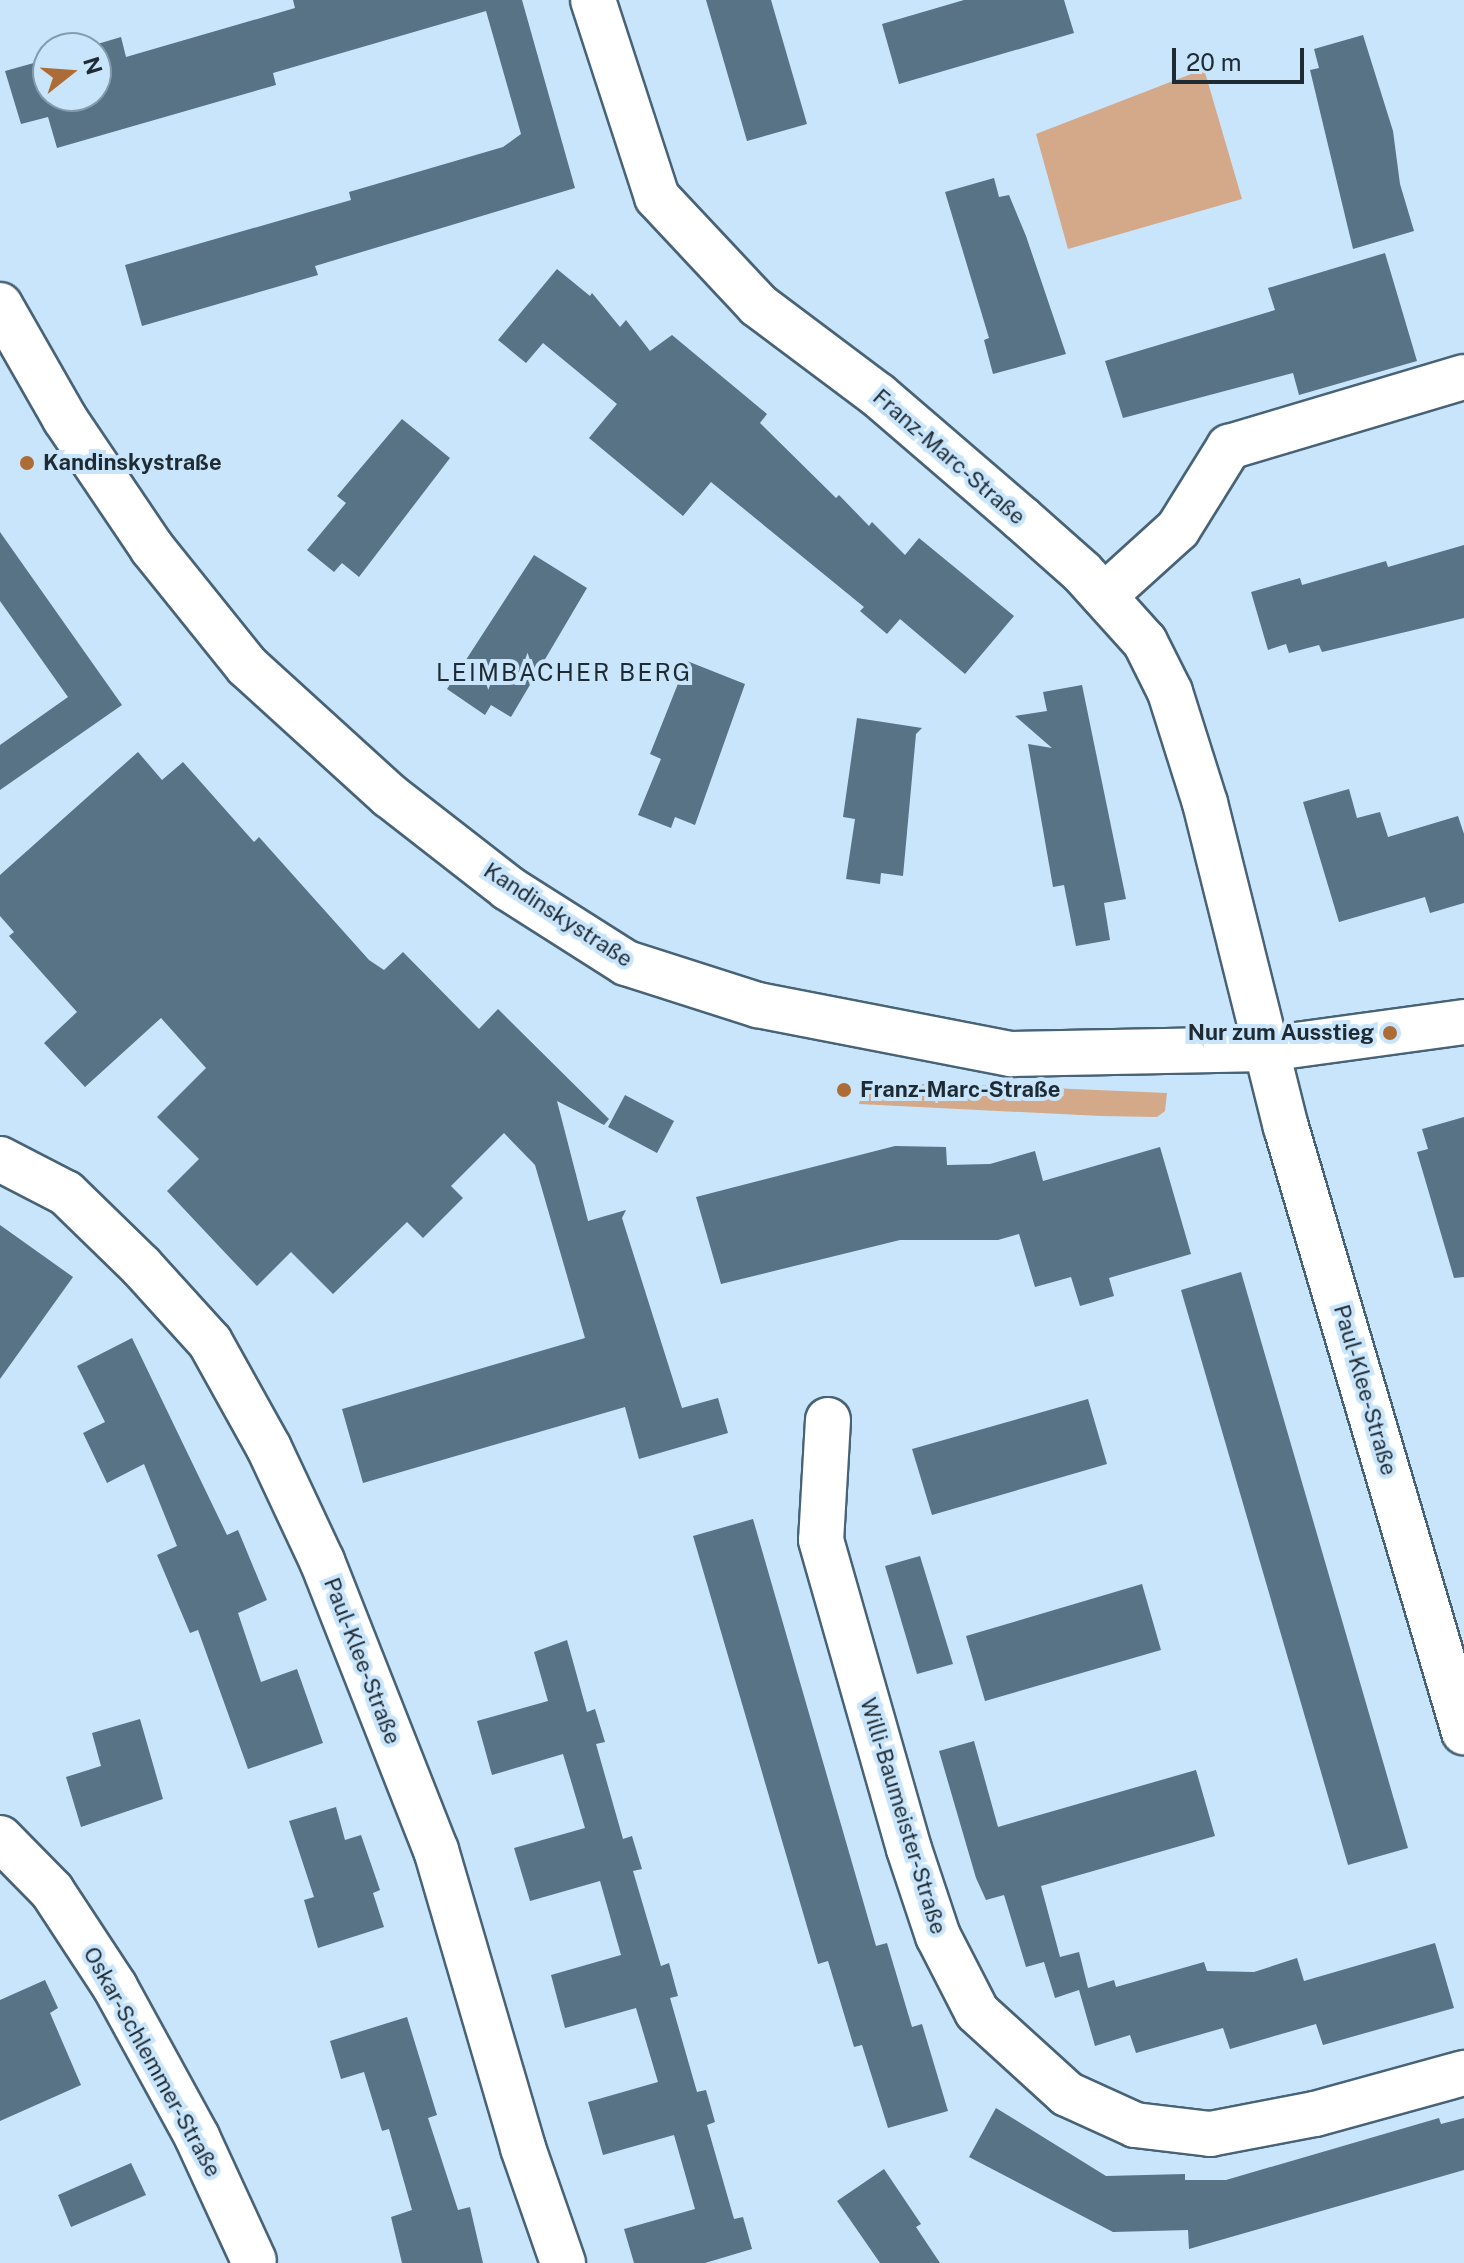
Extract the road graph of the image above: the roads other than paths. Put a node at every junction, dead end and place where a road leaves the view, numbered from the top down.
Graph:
1 (593, 0) edge
2 (0, 305) edge
3 (1464, 377) edge
4 (1104, 596) junction
5 (1464, 1022) edge
6 (1267, 1049) junction
7 (0, 1159) edge
8 (828, 1420) dead end
9 (1462, 1715) edge
10 (0, 1838) edge
11 (1464, 2073) edge
12 (254, 2261) edge
13 (563, 2263) edge

1 - 4 street, Franz-Marc-Straße
2 - 6 street, Kandinskystraße
3 - 4 street
4 - 6 street, Franz-Marc-Straße
5 - 6 street, Kandinskystraße
6 - 9 street, Paul-Klee-Straße
7 - 13 street, Paul-Klee-Straße
8 - 11 street, Willi-Baumeister-Straße
10 - 12 street, Oskar-Schlemmer-Straße

